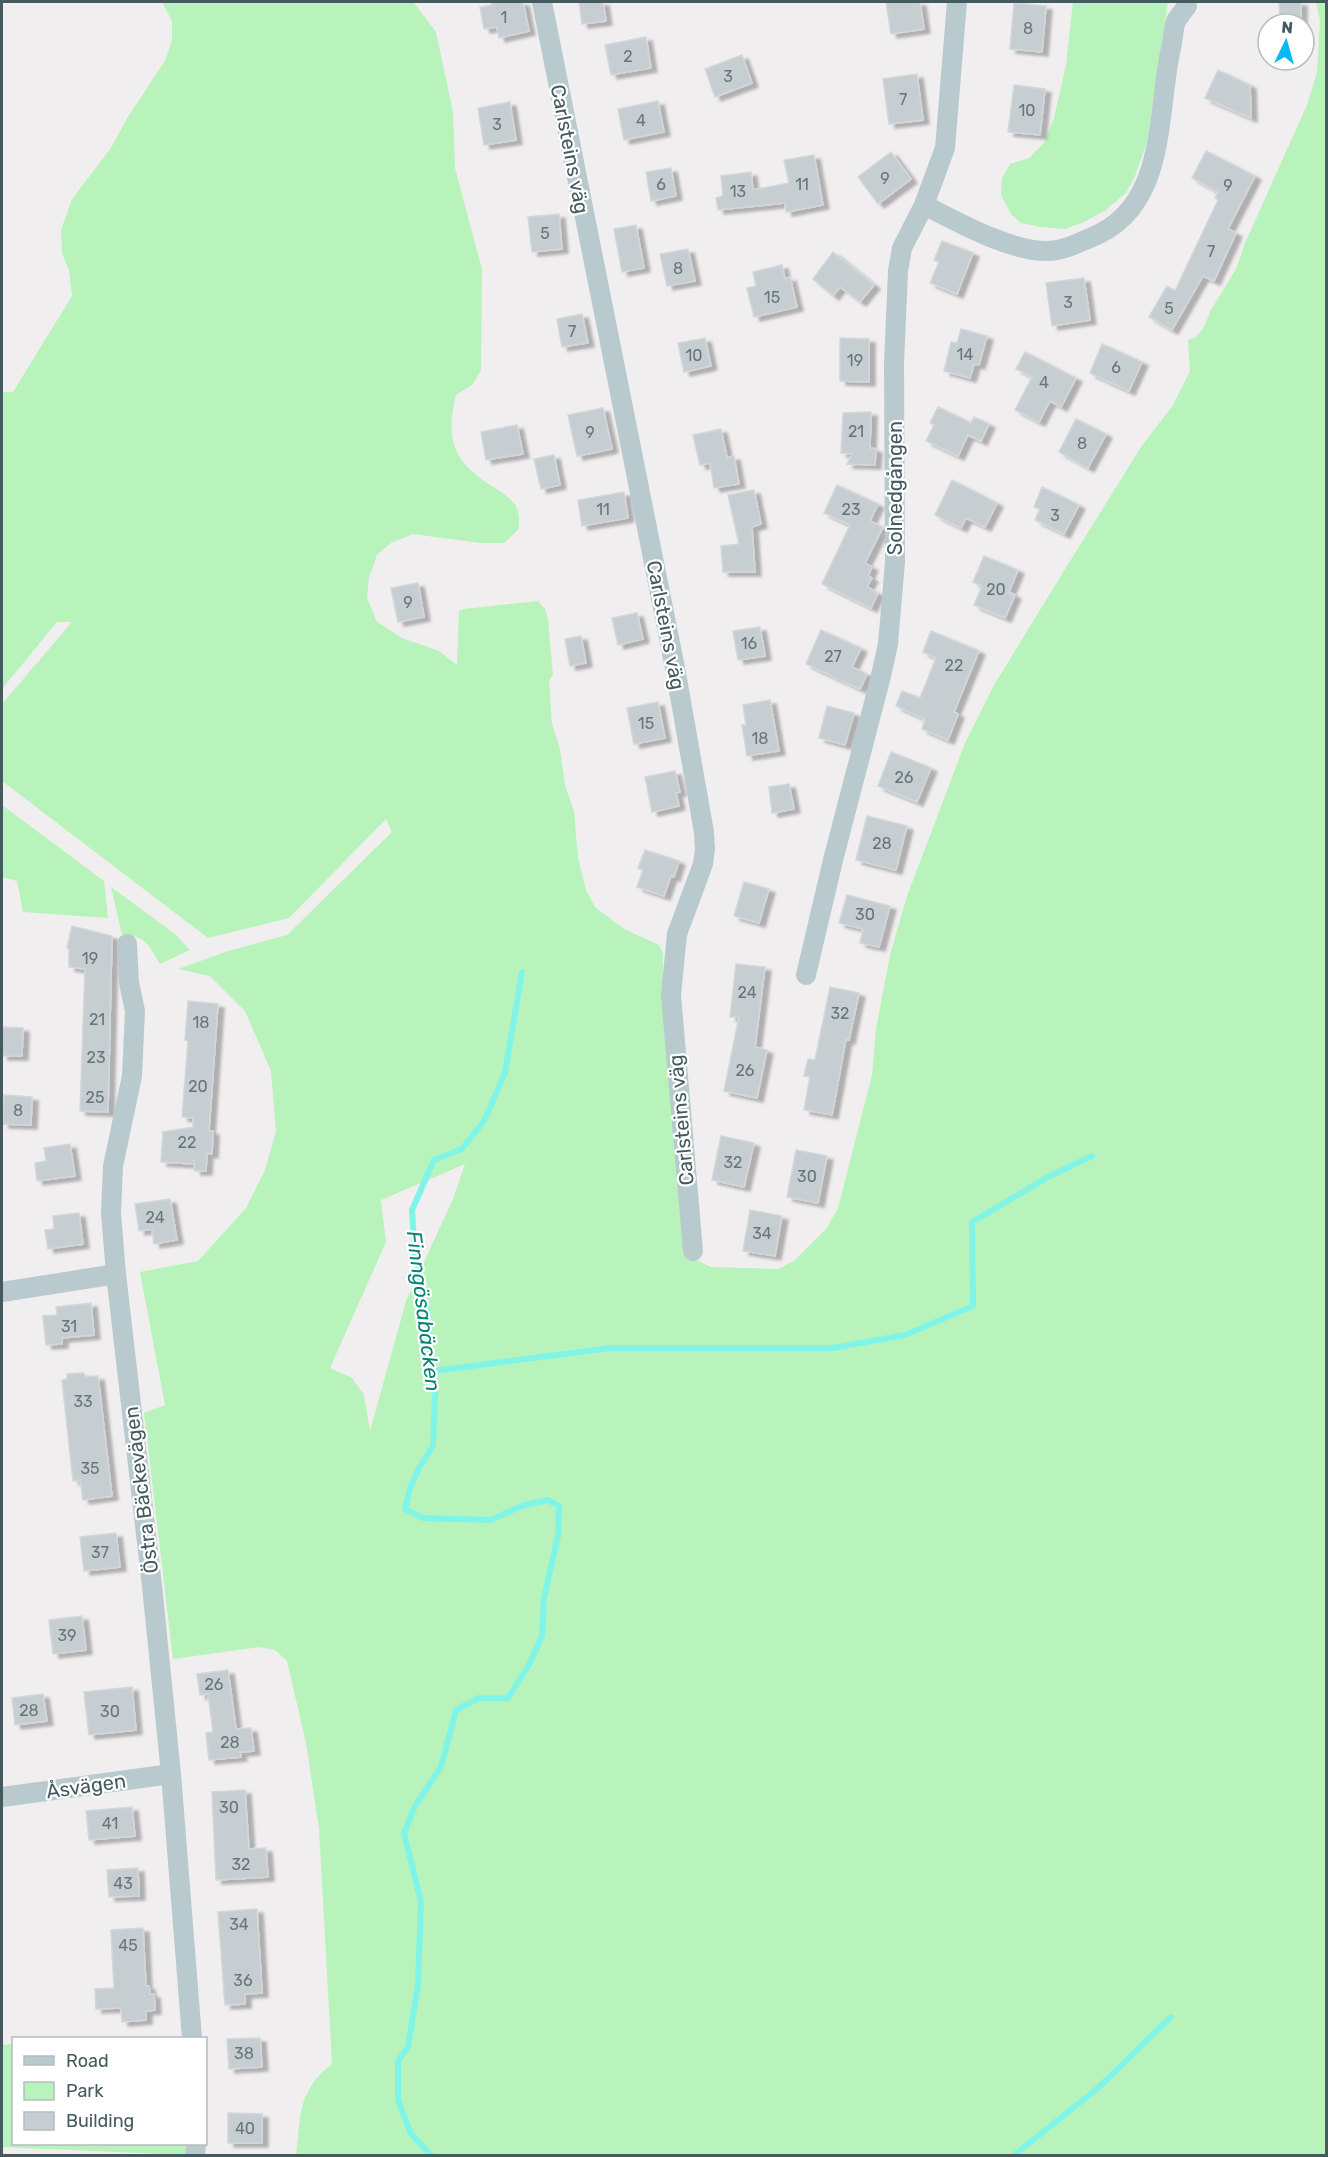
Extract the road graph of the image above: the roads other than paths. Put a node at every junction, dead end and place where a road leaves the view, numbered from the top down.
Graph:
1 (542, 2) edge
2 (957, 2) edge
3 (1187, 6) dead end
4 (924, 204) junction
5 (127, 944) dead end
6 (806, 975) dead end
7 (693, 1251) dead end
8 (116, 1274) junction
9 (2, 1292) edge
10 (171, 1774) junction
11 (2, 1797) edge
12 (192, 2037) edge

1 - 7 street, Carlsteins väg
2 - 4 street, Solnedgången
3 - 4 street
4 - 6 street, Solnedgången
5 - 8 street, Östra Bäckevägen
8 - 9 street
8 - 10 street, Östra Bäckevägen
10 - 11 street, Åsvägen
10 - 12 street, Östra Bäckevägen

